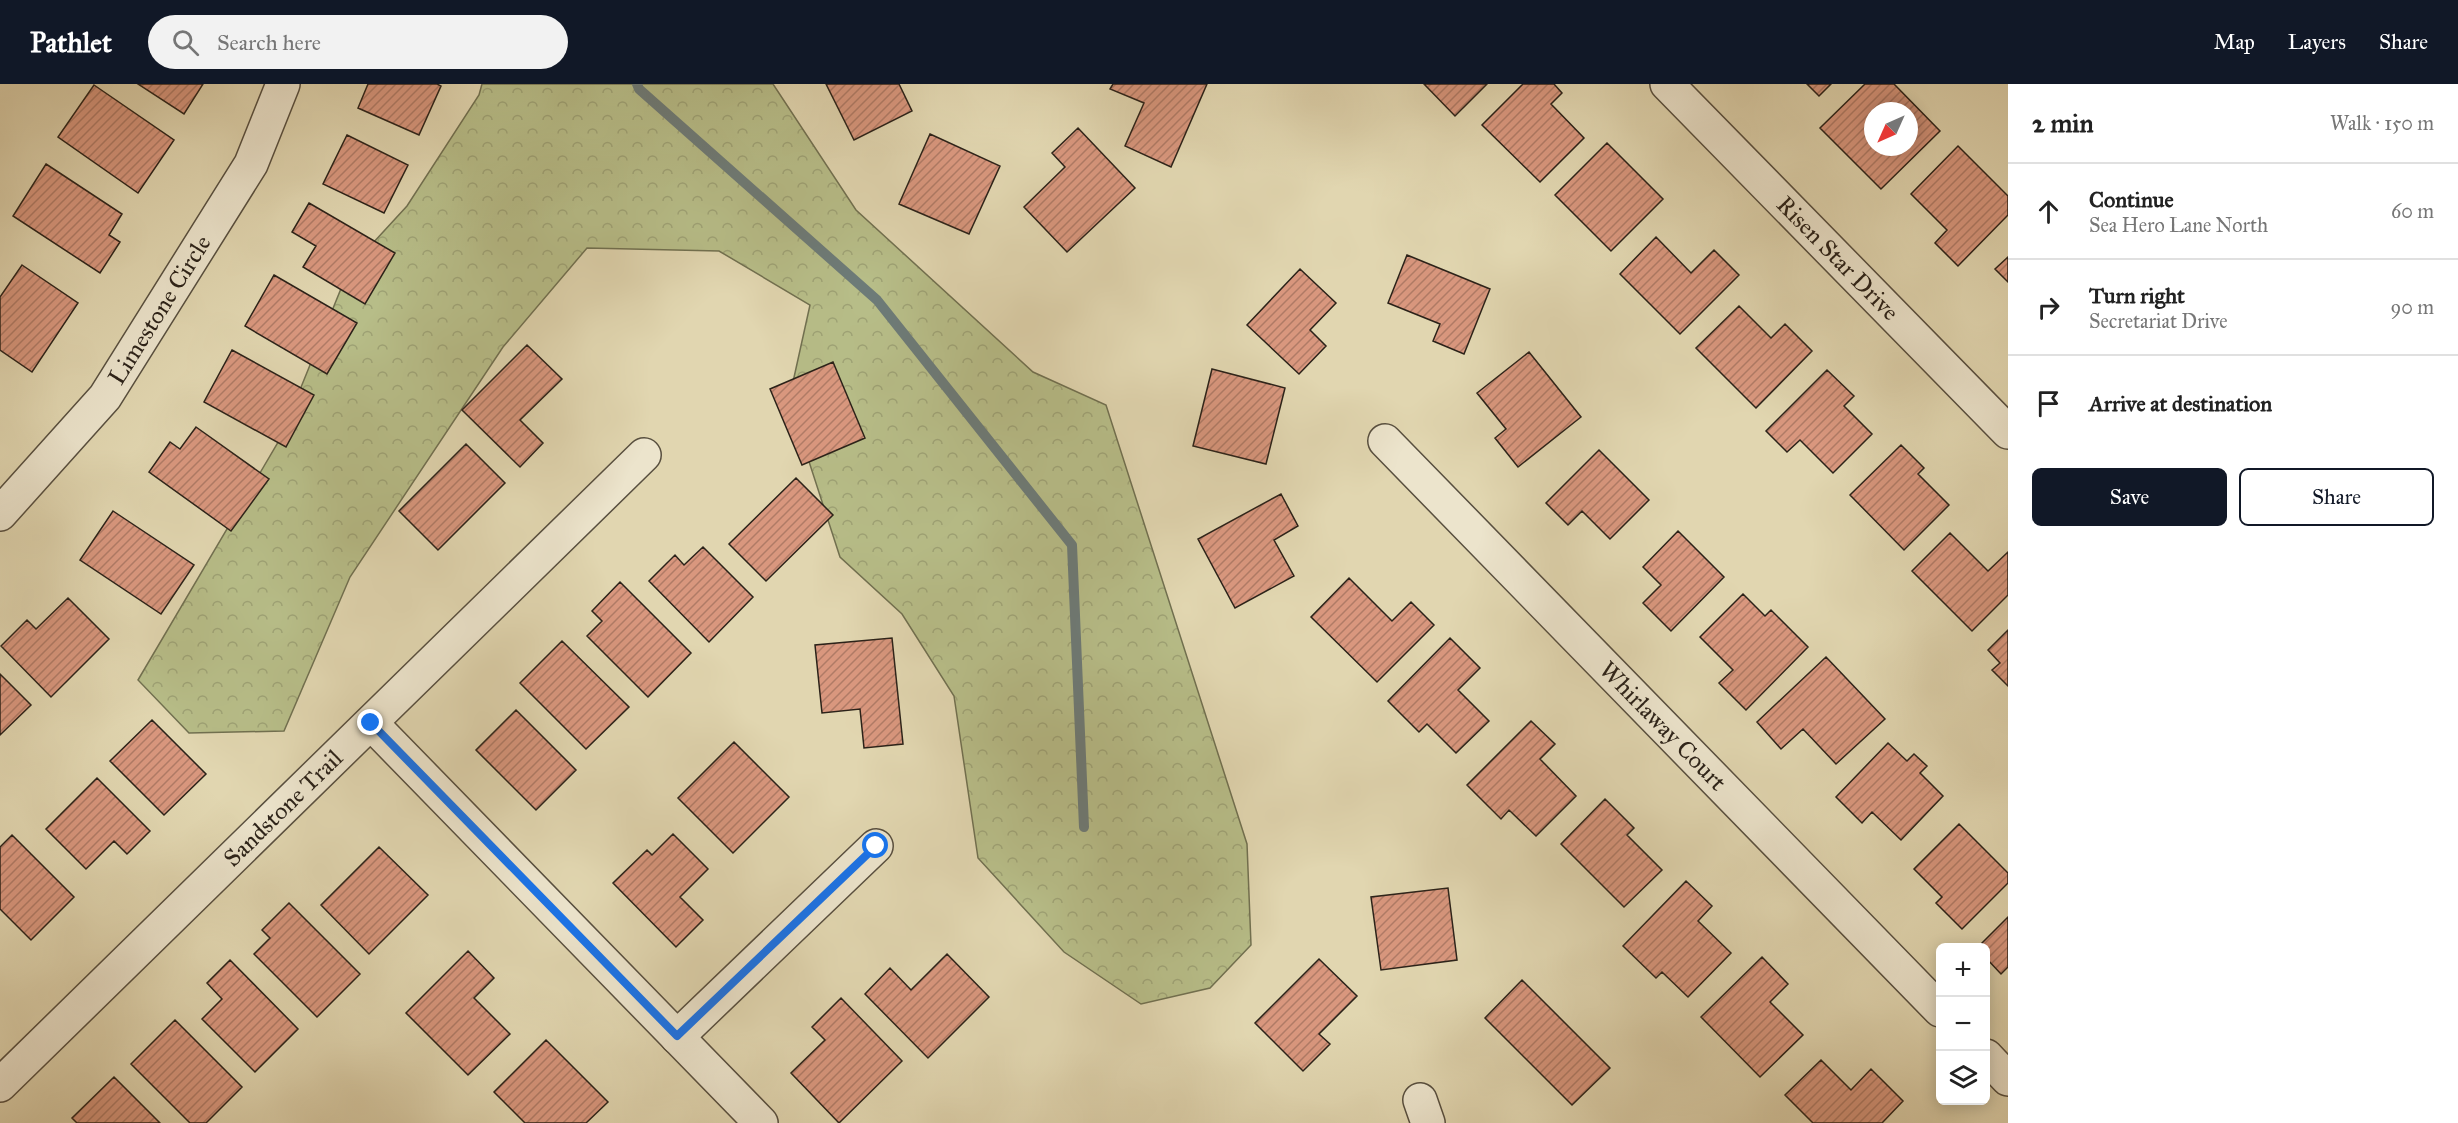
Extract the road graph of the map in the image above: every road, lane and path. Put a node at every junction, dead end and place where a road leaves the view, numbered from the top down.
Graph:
1 (283, 84) edge
2 (1667, 84) edge
3 (2008, 432) edge
4 (1385, 441) dead end
5 (644, 455) dead end
6 (0, 514) edge
7 (371, 723) junction
8 (876, 846) dead end
9 (1936, 1005) edge
10 (677, 1036) junction
11 (1990, 1060) edge
12 (2008, 1079) edge
13 (0, 1085) edge
14 (761, 1123) edge

1 - 6 street, Limestone Circle
2 - 3 street, Risen Star Drive
4 - 9 street, Whirlaway Court
5 - 7 street, Sandstone Trail
7 - 10 street
7 - 13 street, Sandstone Trail
8 - 10 street
10 - 14 street
11 - 12 street

